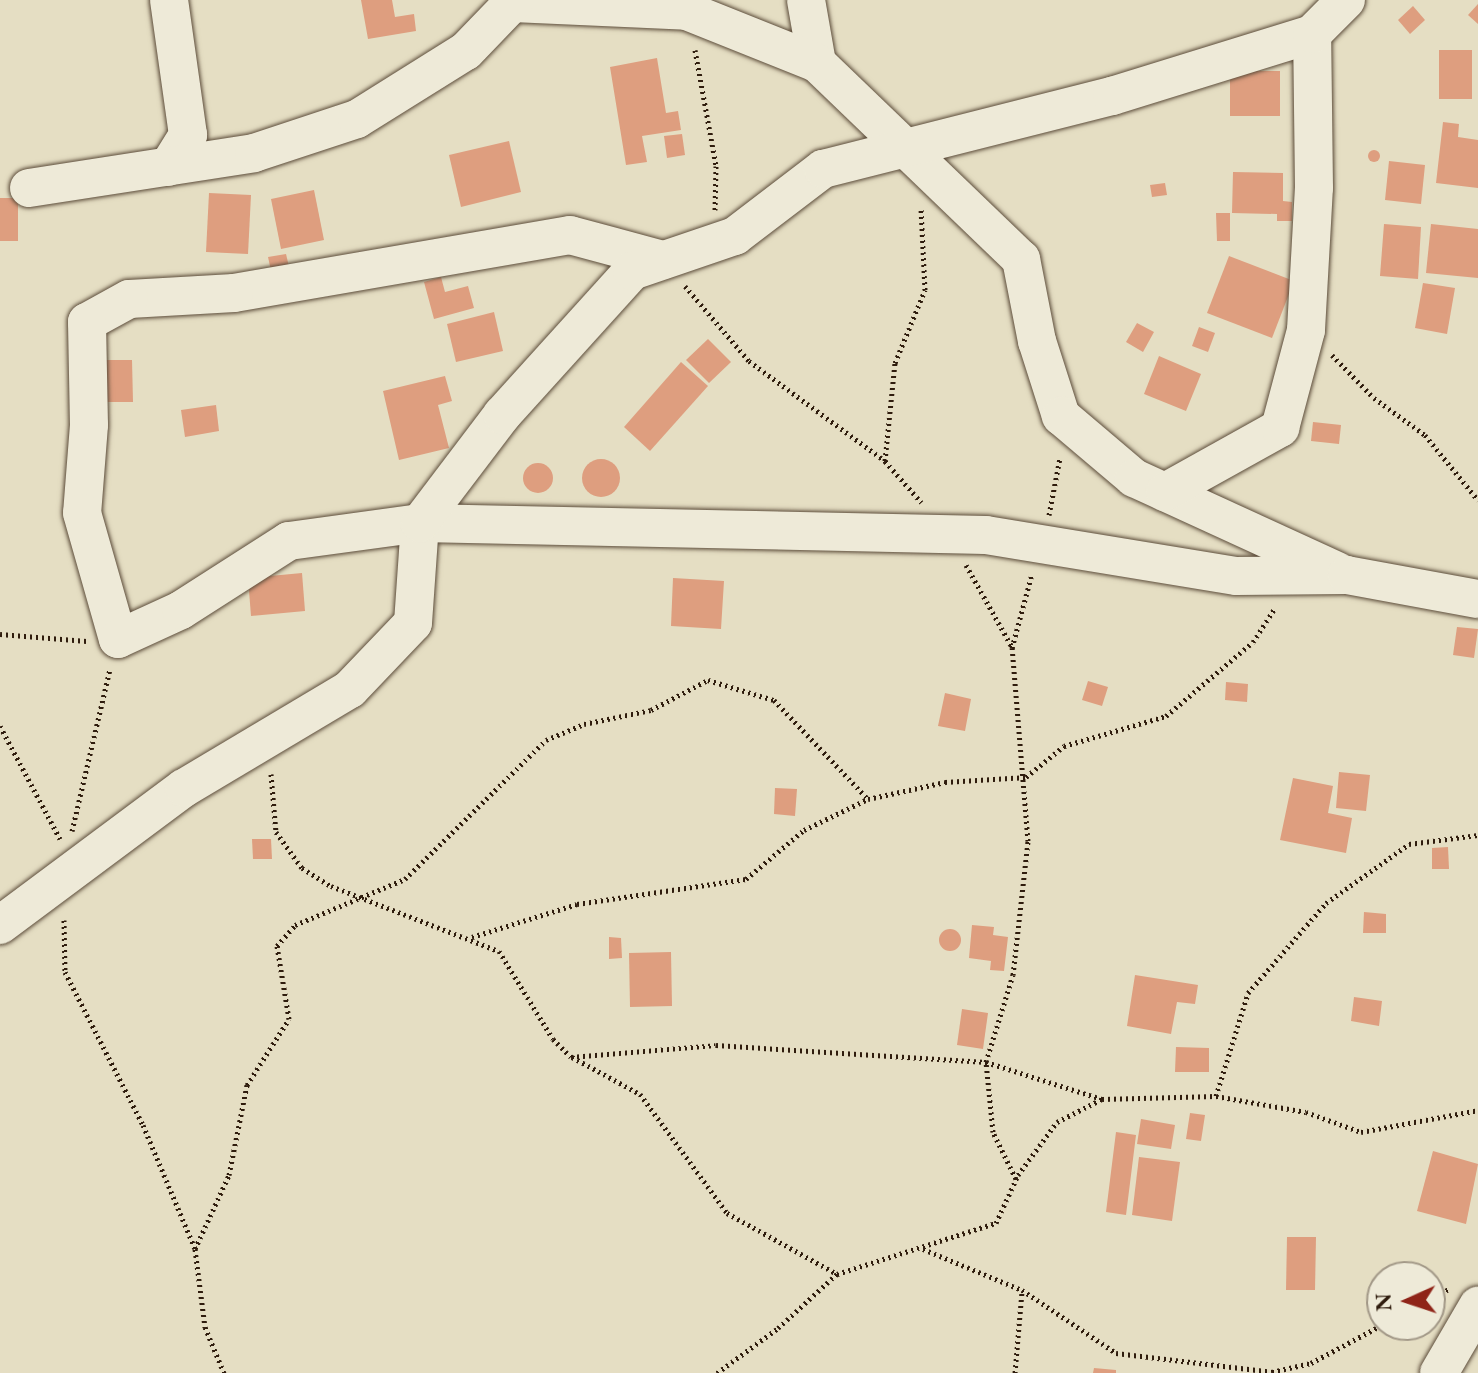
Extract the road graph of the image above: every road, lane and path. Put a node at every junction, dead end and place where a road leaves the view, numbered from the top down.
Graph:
1 (169, 0) edge
2 (806, 0) edge
3 (1346, 0) edge
4 (514, 2) edge
5 (687, 11) junction
6 (1312, 34) junction
7 (817, 63) junction
8 (915, 156) junction
9 (168, 167) junction
10 (29, 188) dead end
11 (714, 243) junction
12 (663, 260) junction
13 (1306, 330) junction
14 (1061, 416) junction
15 (885, 461) junction
16 (1165, 492) junction
17 (1478, 500) edge
18 (420, 523) junction
19 (950, 536) junction
20 (1040, 544) junction
21 (1347, 575) junction
22 (1295, 576) junction
23 (1478, 599) edge
24 (0, 634) edge
25 (118, 639) junction
26 (1012, 648) junction
27 (0, 726) edge
28 (268, 739) junction
29 (1026, 777) junction
30 (868, 799) junction
31 (1478, 835) edge
32 (65, 866) junction
33 (359, 896) junction
34 (0, 925) edge
35 (472, 937) junction
36 (571, 1057) junction
37 (986, 1062) junction
38 (1216, 1096) junction
39 (1102, 1099) junction
40 (1478, 1110) edge
41 (1016, 1180) junction
42 (195, 1249) junction
43 (923, 1249) junction
44 (837, 1274) junction
45 (1022, 1290) junction
46 (1478, 1306) edge
47 (1366, 1334) edge
48 (224, 1373) edge
49 (717, 1373) edge
50 (1015, 1373) edge
51 (1439, 1373) edge

1 - 9 street
2 - 7 street
3 - 6 street
4 - 5 street
4 - 9 street
5 - 7 street
5 - 11 path
6 - 8 street
6 - 13 street
7 - 8 street
8 - 11 street
8 - 14 street
8 - 15 path
9 - 10 street
11 - 12 street
12 - 15 path
12 - 18 street
12 - 25 street
13 - 16 street
13 - 17 path
14 - 16 street
14 - 20 path
15 - 19 path
16 - 21 street
18 - 19 street
18 - 25 street
18 - 28 street
19 - 20 street
19 - 26 path
20 - 22 street
20 - 26 path
21 - 22 street
21 - 23 street
22 - 29 path
24 - 25 path
25 - 32 path
26 - 29 path
27 - 32 path
28 - 32 street
28 - 33 path
29 - 30 path
29 - 37 path
30 - 33 path
30 - 35 path
31 - 38 path
32 - 34 street
32 - 42 path
33 - 35 path
33 - 42 path
35 - 36 path
36 - 37 path
36 - 44 path
37 - 39 path
37 - 41 path
38 - 39 path
38 - 40 path
39 - 41 path
41 - 43 path
42 - 48 path
43 - 44 path
43 - 45 path
44 - 49 path
45 - 47 path
45 - 50 path
46 - 51 street

